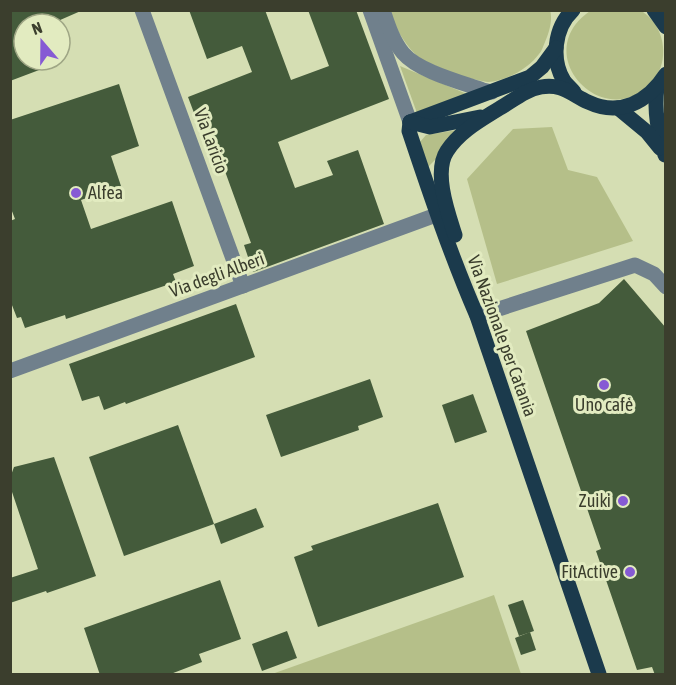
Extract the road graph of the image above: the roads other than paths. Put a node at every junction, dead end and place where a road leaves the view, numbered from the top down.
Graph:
1 (142, 10) edge
2 (370, 10) edge
3 (383, 10) edge
4 (558, 10) edge
5 (573, 10) edge
6 (654, 10) edge
7 (666, 27) edge
8 (560, 29) junction
9 (556, 48) junction
10 (662, 81) edge
11 (492, 92) junction
12 (576, 94) junction
13 (618, 108) junction
14 (488, 115) junction
15 (410, 122) junction
16 (665, 155) edge
17 (442, 213) junction
18 (243, 286) junction
19 (666, 287) edge
20 (477, 316) junction
21 (10, 371) edge
22 (599, 675) edge

1 - 18 street, Via Laricio
2 - 15 street, Via Nazionale per Catania
3 - 11 street
4 - 8 main road
5 - 8 main road
6 - 7 main road
8 - 9 main road
9 - 11 main road
9 - 12 main road
10 - 13 main road
10 - 16 main road
11 - 15 main road
12 - 13 main road
12 - 14 main road
13 - 16 main road
14 - 15 main road
14 - 17 main road
15 - 17 main road, Via Nazionale per Catania
17 - 18 street, Via degli Alberi
17 - 20 main road, Via Nazionale per Catania
18 - 21 street, Via degli Alberi
19 - 20 street
20 - 22 main road, Via Nazionale per Catania

